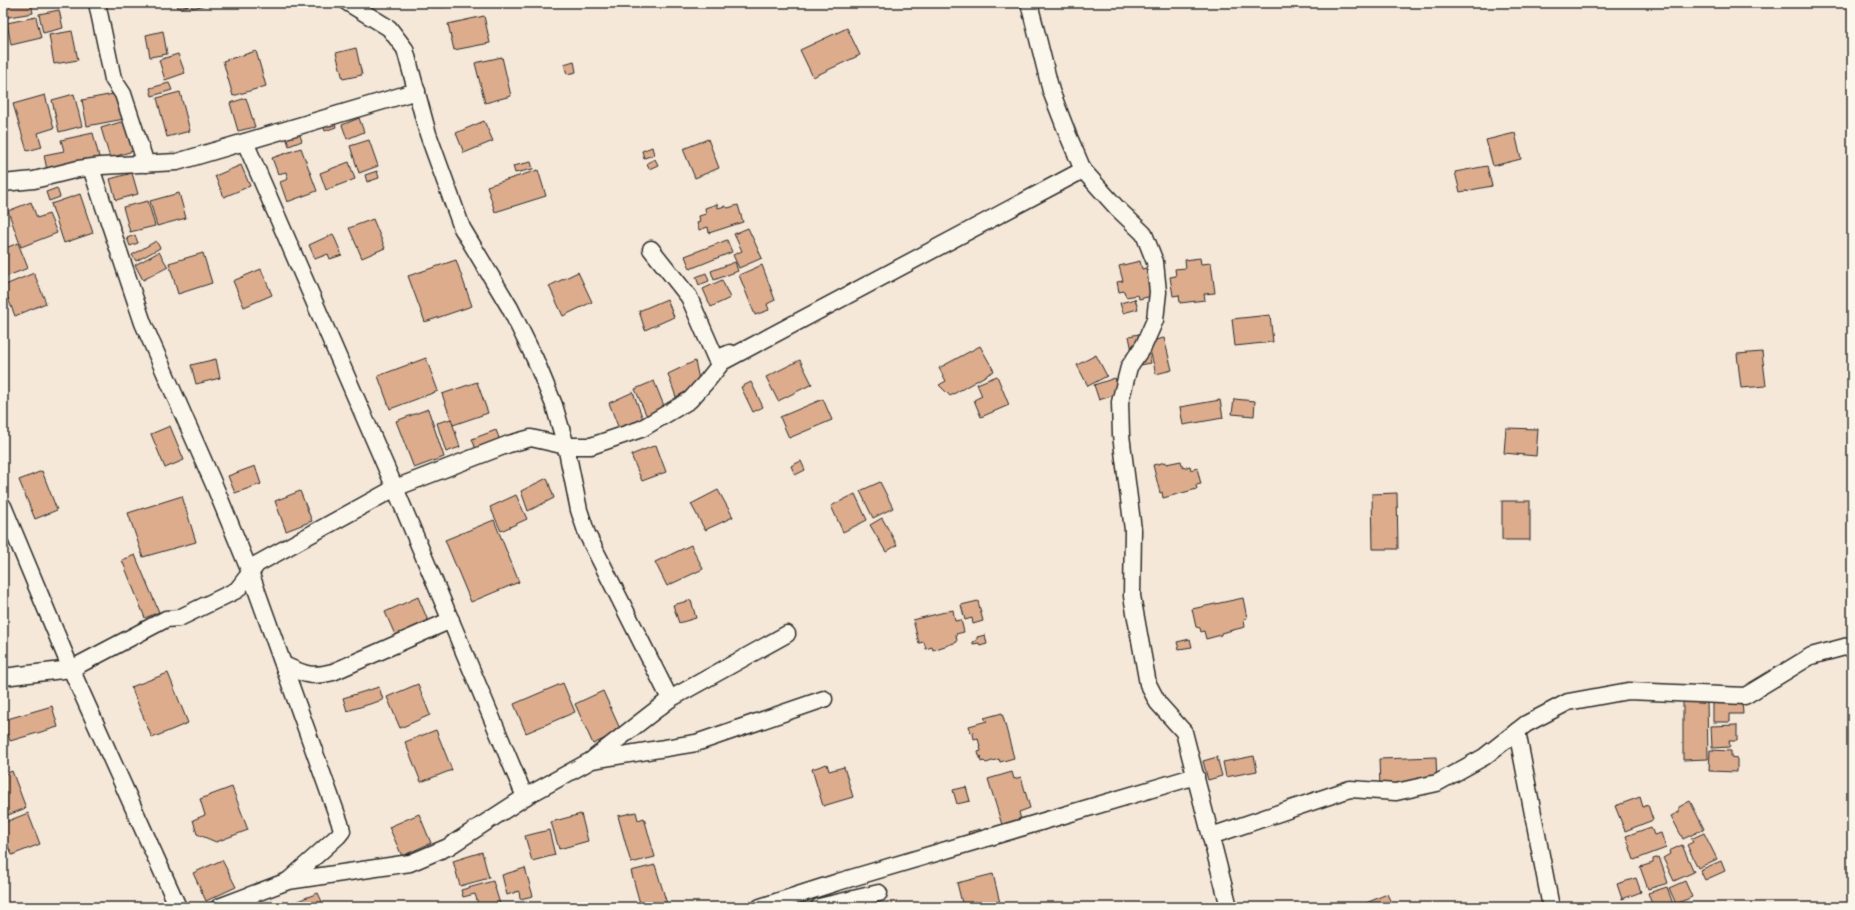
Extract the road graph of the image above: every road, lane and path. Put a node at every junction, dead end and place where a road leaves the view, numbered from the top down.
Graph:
1 (97, 3) edge
2 (348, 3) edge
3 (1028, 3) edge
4 (417, 91) junction
5 (245, 142) junction
6 (146, 164) junction
7 (91, 168) junction
8 (1084, 170) junction
9 (3, 183) edge
10 (651, 250) dead end
11 (783, 329) junction
12 (566, 446) junction
13 (395, 488) junction
14 (3, 506) edge
15 (250, 572) junction
16 (451, 620) junction
17 (787, 634) dead end
18 (1852, 645) edge
19 (284, 665) junction
20 (71, 669) junction
21 (3, 676) edge
22 (670, 699) junction
23 (824, 699) dead end
24 (1516, 731) junction
25 (592, 760) junction
26 (1196, 776) junction
27 (525, 797) junction
28 (1211, 836) junction
29 (288, 881) junction
30 (879, 893) dead end
31 (178, 907) edge
32 (220, 907) edge
33 (760, 907) edge
34 (819, 907) edge
35 (1229, 907) edge
36 (1551, 907) edge

1 - 6 street
2 - 4 street
3 - 8 street
4 - 5 street
4 - 12 street
5 - 6 street
5 - 13 street
6 - 7 street
7 - 9 street
7 - 15 street
8 - 11 street
8 - 26 street
10 - 11 street
11 - 12 street
12 - 13 street
12 - 22 street
13 - 15 street
13 - 16 street
14 - 20 street
15 - 19 street
15 - 20 street
16 - 19 street
16 - 27 street
17 - 22 street
18 - 24 street
19 - 29 street
20 - 21 street
20 - 31 street
22 - 25 street
23 - 25 street
24 - 28 street
24 - 36 street
25 - 27 street
26 - 28 street
26 - 33 street
27 - 29 street
28 - 35 street
29 - 32 street
30 - 34 street

